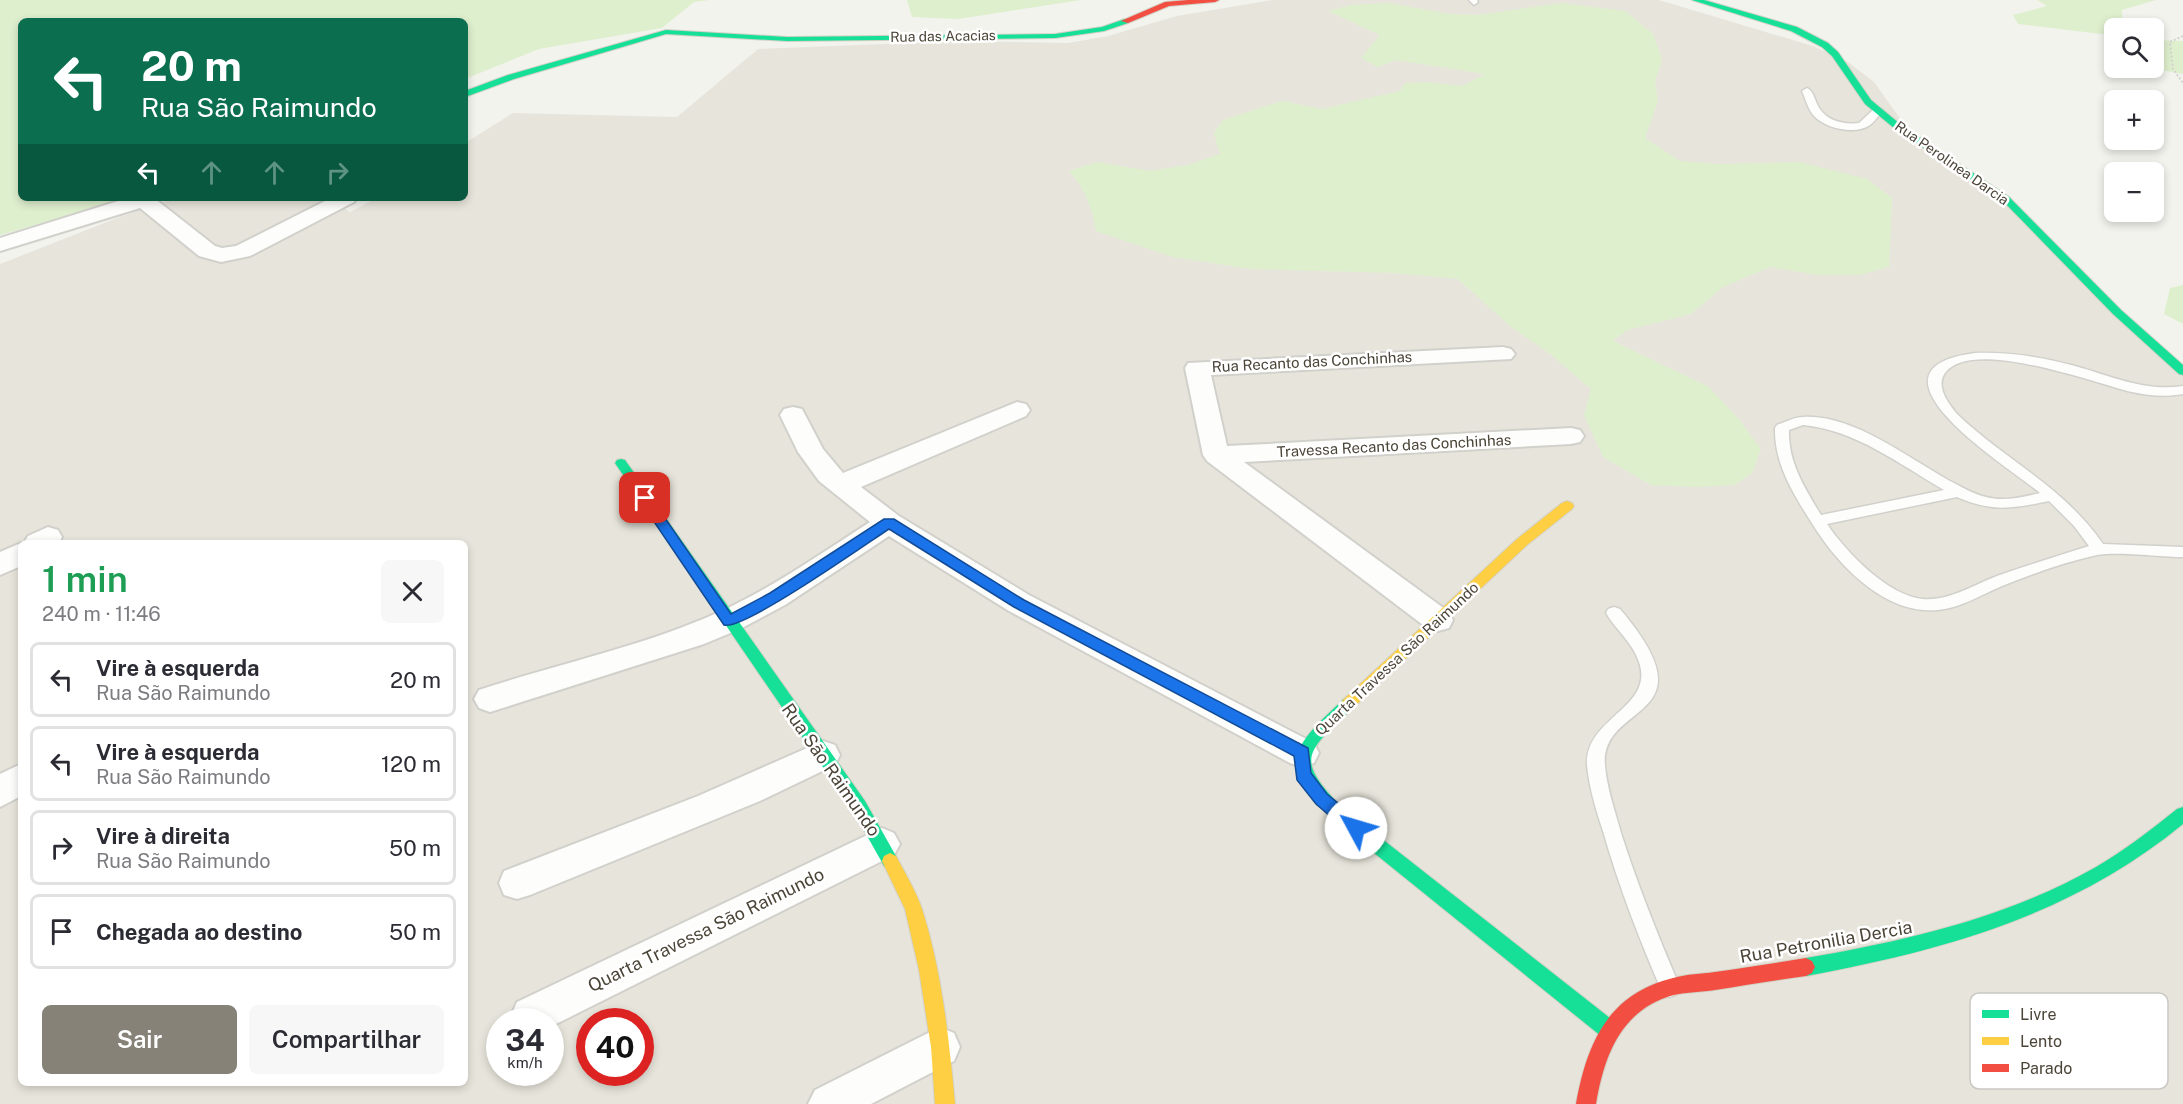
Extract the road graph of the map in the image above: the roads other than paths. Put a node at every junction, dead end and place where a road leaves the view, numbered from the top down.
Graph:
1 (1215, 0) edge
2 (1696, 0) edge
3 (1169, 2) edge
4 (1807, 91) dead end
5 (468, 93) edge
6 (1878, 110) junction
7 (140, 201) edge
8 (140, 201) edge
9 (341, 201) edge
10 (0, 245) edge
11 (1503, 354) dead end
12 (2183, 371) edge
13 (2183, 390) edge
14 (1017, 410) dead end
15 (793, 415) dead end
16 (1571, 436) dead end
17 (1216, 455) junction
18 (621, 462) dead end
19 (840, 485) junction
20 (1956, 492) junction
21 (2052, 495) junction
22 (1567, 506) dead end
23 (1818, 521) junction
24 (889, 523) junction
25 (2099, 549) junction
26 (2183, 552) edge
27 (18, 555) edge
28 (0, 565) edge
29 (1614, 613) dead end
30 (1438, 620) junction
31 (729, 621) junction
32 (490, 699) dead end
33 (1302, 753) junction
34 (823, 755) junction
35 (18, 780) edge
36 (0, 792) edge
37 (2183, 813) edge
38 (882, 844) junction
39 (517, 883) dead end
40 (1670, 987) junction
41 (547, 1008) edge
42 (1608, 1029) junction
43 (940, 1047) junction
44 (829, 1104) edge
45 (945, 1104) edge
46 (1586, 1104) edge

1 - 3 street, Rua das Acacias
2 - 6 street, Rua Perolinea Darcia
3 - 5 street, Rua das Acacias
4 - 6 lane
6 - 12 street, Rua Perolinea Darcia
7 - 9 street
8 - 10 street
11 - 17 street, Rua Recanto das Conchinhas
13 - 21 lane
14 - 19 street
15 - 19 street
16 - 17 street, Travessa Recanto das Conchinhas
17 - 30 street
18 - 31 street, Rua São Raimundo
19 - 24 street
20 - 21 lane
20 - 23 lane
20 - 23 lane
21 - 25 lane
22 - 30 street, Quarta Travessa São Raimundo
23 - 25 lane
24 - 31 street
24 - 33 street
25 - 26 lane
27 - 28 street
29 - 40 lane
30 - 33 street, Quarta Travessa São Raimundo
31 - 32 street
31 - 34 street, Rua São Raimundo
33 - 42 street
34 - 38 street, Rua São Raimundo
34 - 39 street
35 - 36 street
37 - 40 street, Rua Petronilia Dercia
38 - 41 street, Quarta Travessa São Raimundo
38 - 43 street, Rua São Raimundo
40 - 42 street, Rua Petronilia Dercia
42 - 46 street, Rua Petronilia Dercia
43 - 44 street
43 - 45 street, Rua São Raimundo

